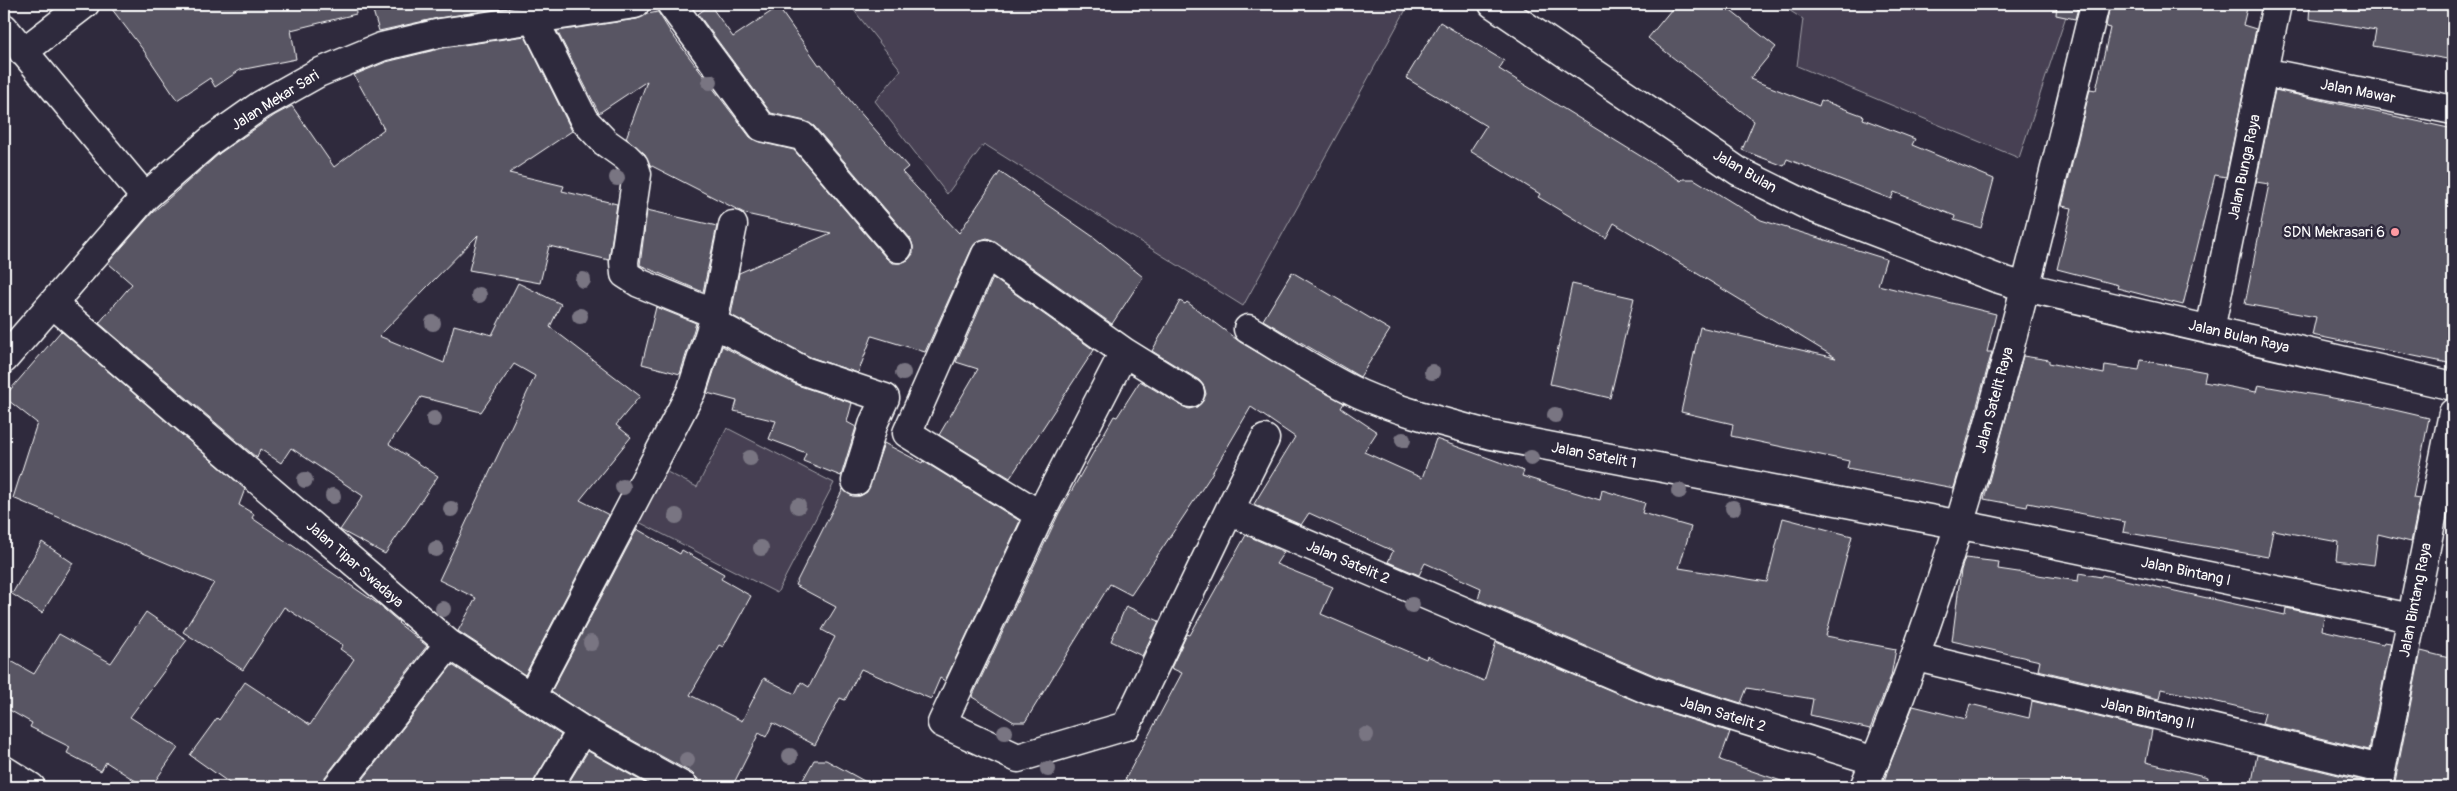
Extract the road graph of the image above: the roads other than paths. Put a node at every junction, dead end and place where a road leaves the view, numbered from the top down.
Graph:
1 (85, 4) edge
2 (629, 4) edge
3 (671, 4) edge
4 (1493, 4) edge
5 (2095, 4) edge
6 (2277, 4) edge
7 (534, 20) junction
8 (4, 28) edge
9 (23, 52) junction
10 (2263, 72) junction
11 (2453, 110) edge
12 (145, 197) junction
13 (733, 225) dead end
14 (898, 248) dead end
15 (2025, 287) junction
16 (53, 304) junction
17 (714, 318) junction
18 (1248, 329) dead end
19 (2210, 330) junction
20 (1124, 352) junction
21 (4, 359) edge
22 (2453, 386) edge
23 (1190, 394) dead end
24 (2453, 413) edge
25 (1265, 439) dead end
26 (856, 481) dead end
27 (1229, 511) junction
28 (1040, 515) junction
29 (1960, 524) junction
30 (2411, 618) junction
31 (449, 644) junction
32 (1916, 657) junction
33 (531, 697) junction
34 (582, 730) junction
35 (1875, 761) junction
36 (4, 770) edge
37 (2379, 778) edge
38 (31, 787) edge
39 (337, 787) edge
40 (548, 787) edge
41 (684, 787) edge
42 (1864, 787) edge

1 - 9 street
2 - 7 street, Jalan Mekar Sari
3 - 14 street
4 - 15 street, Jalan Bulan
5 - 15 street, Jalan Satelit Raya
6 - 10 street, Jalan Bunga Raya
7 - 12 street, Jalan Mekar Sari
7 - 17 street
8 - 9 street
9 - 12 street
10 - 11 street, Jalan Mawar
10 - 19 street, Jalan Bunga Raya
12 - 16 street, Jalan Mekar Sari
13 - 17 street
15 - 19 street, Jalan Bulan Raya
15 - 29 street, Jalan Satelit Raya
16 - 21 street, Jalan Mekar Sari
16 - 31 street, Jalan Tipar Swadaya
17 - 26 street
17 - 33 street
18 - 29 street, Jalan Satelit 1
19 - 22 street, Jalan Bulan Raya
20 - 23 street
20 - 28 street
20 - 28 street
24 - 30 street, Jalan Bintang Raya
25 - 27 street
27 - 28 street
27 - 35 street, Jalan Satelit 2
29 - 30 street, Jalan Bintang I
29 - 32 street, Jalan Satelit Raya
30 - 37 street, Jalan Bintang Raya
31 - 33 street, Jalan Tipar Swadaya
31 - 39 street
32 - 35 street, Jalan Satelit Raya
32 - 37 street, Jalan Bintang II
33 - 34 street, Jalan Tipar Swadaya
34 - 40 street
34 - 41 street, Jalan Tipar Swadaya
35 - 42 street, Jalan Satelit Raya
36 - 38 street

